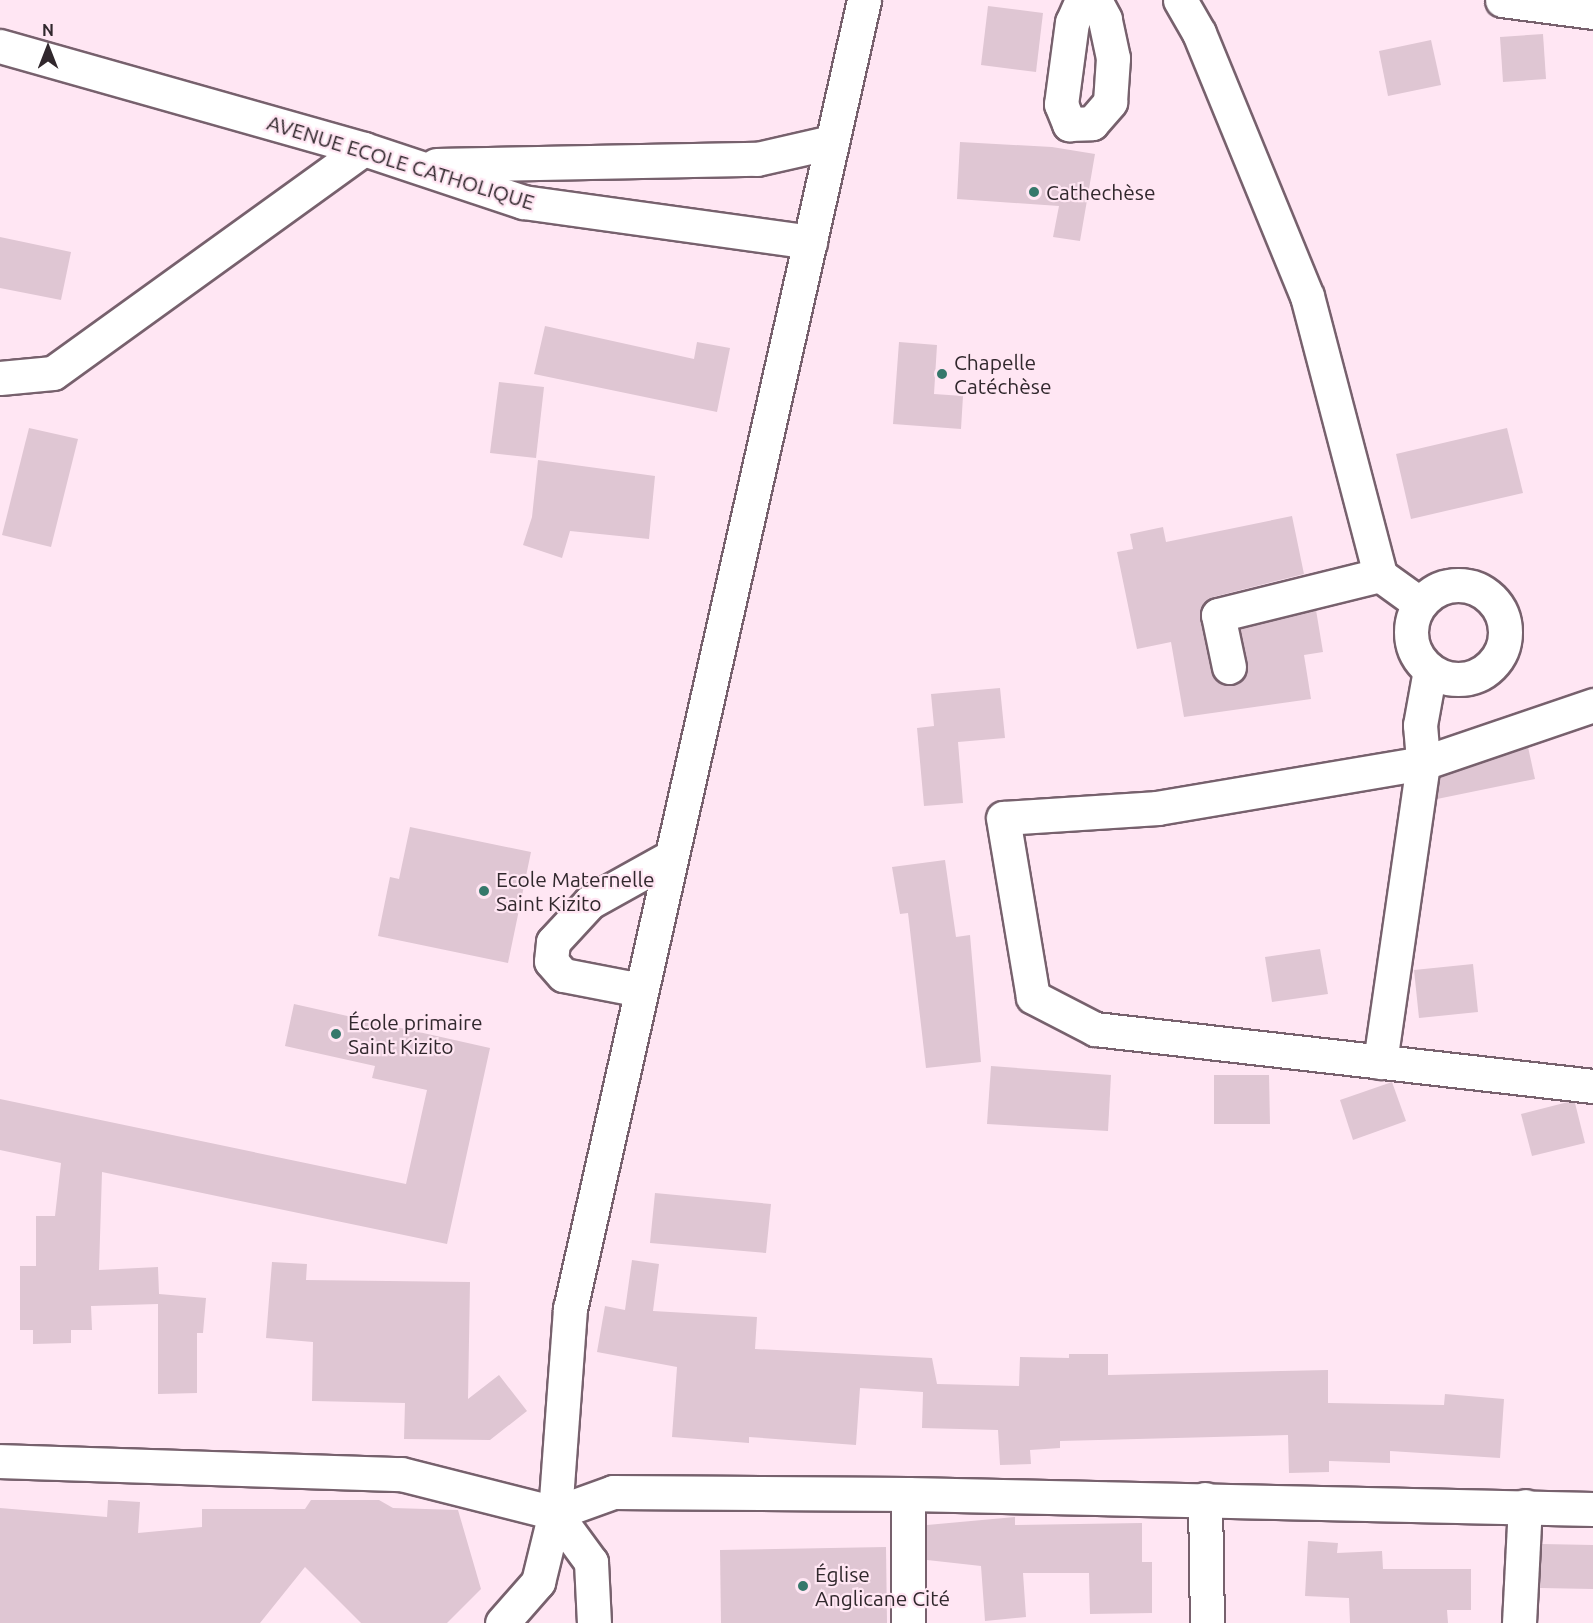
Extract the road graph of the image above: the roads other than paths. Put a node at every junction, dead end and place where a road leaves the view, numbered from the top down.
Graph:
1 (864, 0) edge
2 (1082, 0) edge
3 (1095, 0) edge
4 (1180, 0) edge
5 (1502, 0) edge
6 (1593, 12) edge
7 (0, 46) edge
8 (832, 142) junction
9 (363, 149) junction
10 (413, 165) junction
11 (810, 242) junction
12 (0, 378) edge
13 (1380, 575) junction
14 (1419, 603) junction
15 (1229, 667) dead end
16 (1430, 670) junction
17 (1593, 705) edge
18 (1423, 763) junction
19 (672, 857) junction
20 (641, 990) junction
21 (1380, 1062) junction
22 (1593, 1086) edge
23 (0, 1461) edge
24 (908, 1494) junction
25 (1205, 1499) junction
26 (1525, 1506) junction
27 (1593, 1509) edge
28 (555, 1513) junction
29 (502, 1623) edge
30 (594, 1623) edge
31 (908, 1623) edge
32 (1208, 1623) edge
33 (1519, 1623) edge

1 - 8 street
2 - 3 street
4 - 13 street
5 - 6 street
7 - 9 street, AVENUE ECOLE CATHOLIQUE
8 - 10 street
8 - 11 street
9 - 10 street, AVENUE ECOLE CATHOLIQUE
9 - 12 street
10 - 11 street, AVENUE ECOLE CATHOLIQUE
11 - 19 street
13 - 14 street
13 - 15 street
14 - 16 street
14 - 16 street
16 - 18 street
17 - 18 street
18 - 21 street
18 - 21 street
19 - 20 street
19 - 20 street
20 - 28 street
21 - 22 street
23 - 28 street
24 - 25 street
24 - 28 street
24 - 31 street
25 - 26 street
25 - 32 street
26 - 27 street
26 - 33 street
28 - 29 street
28 - 30 street

